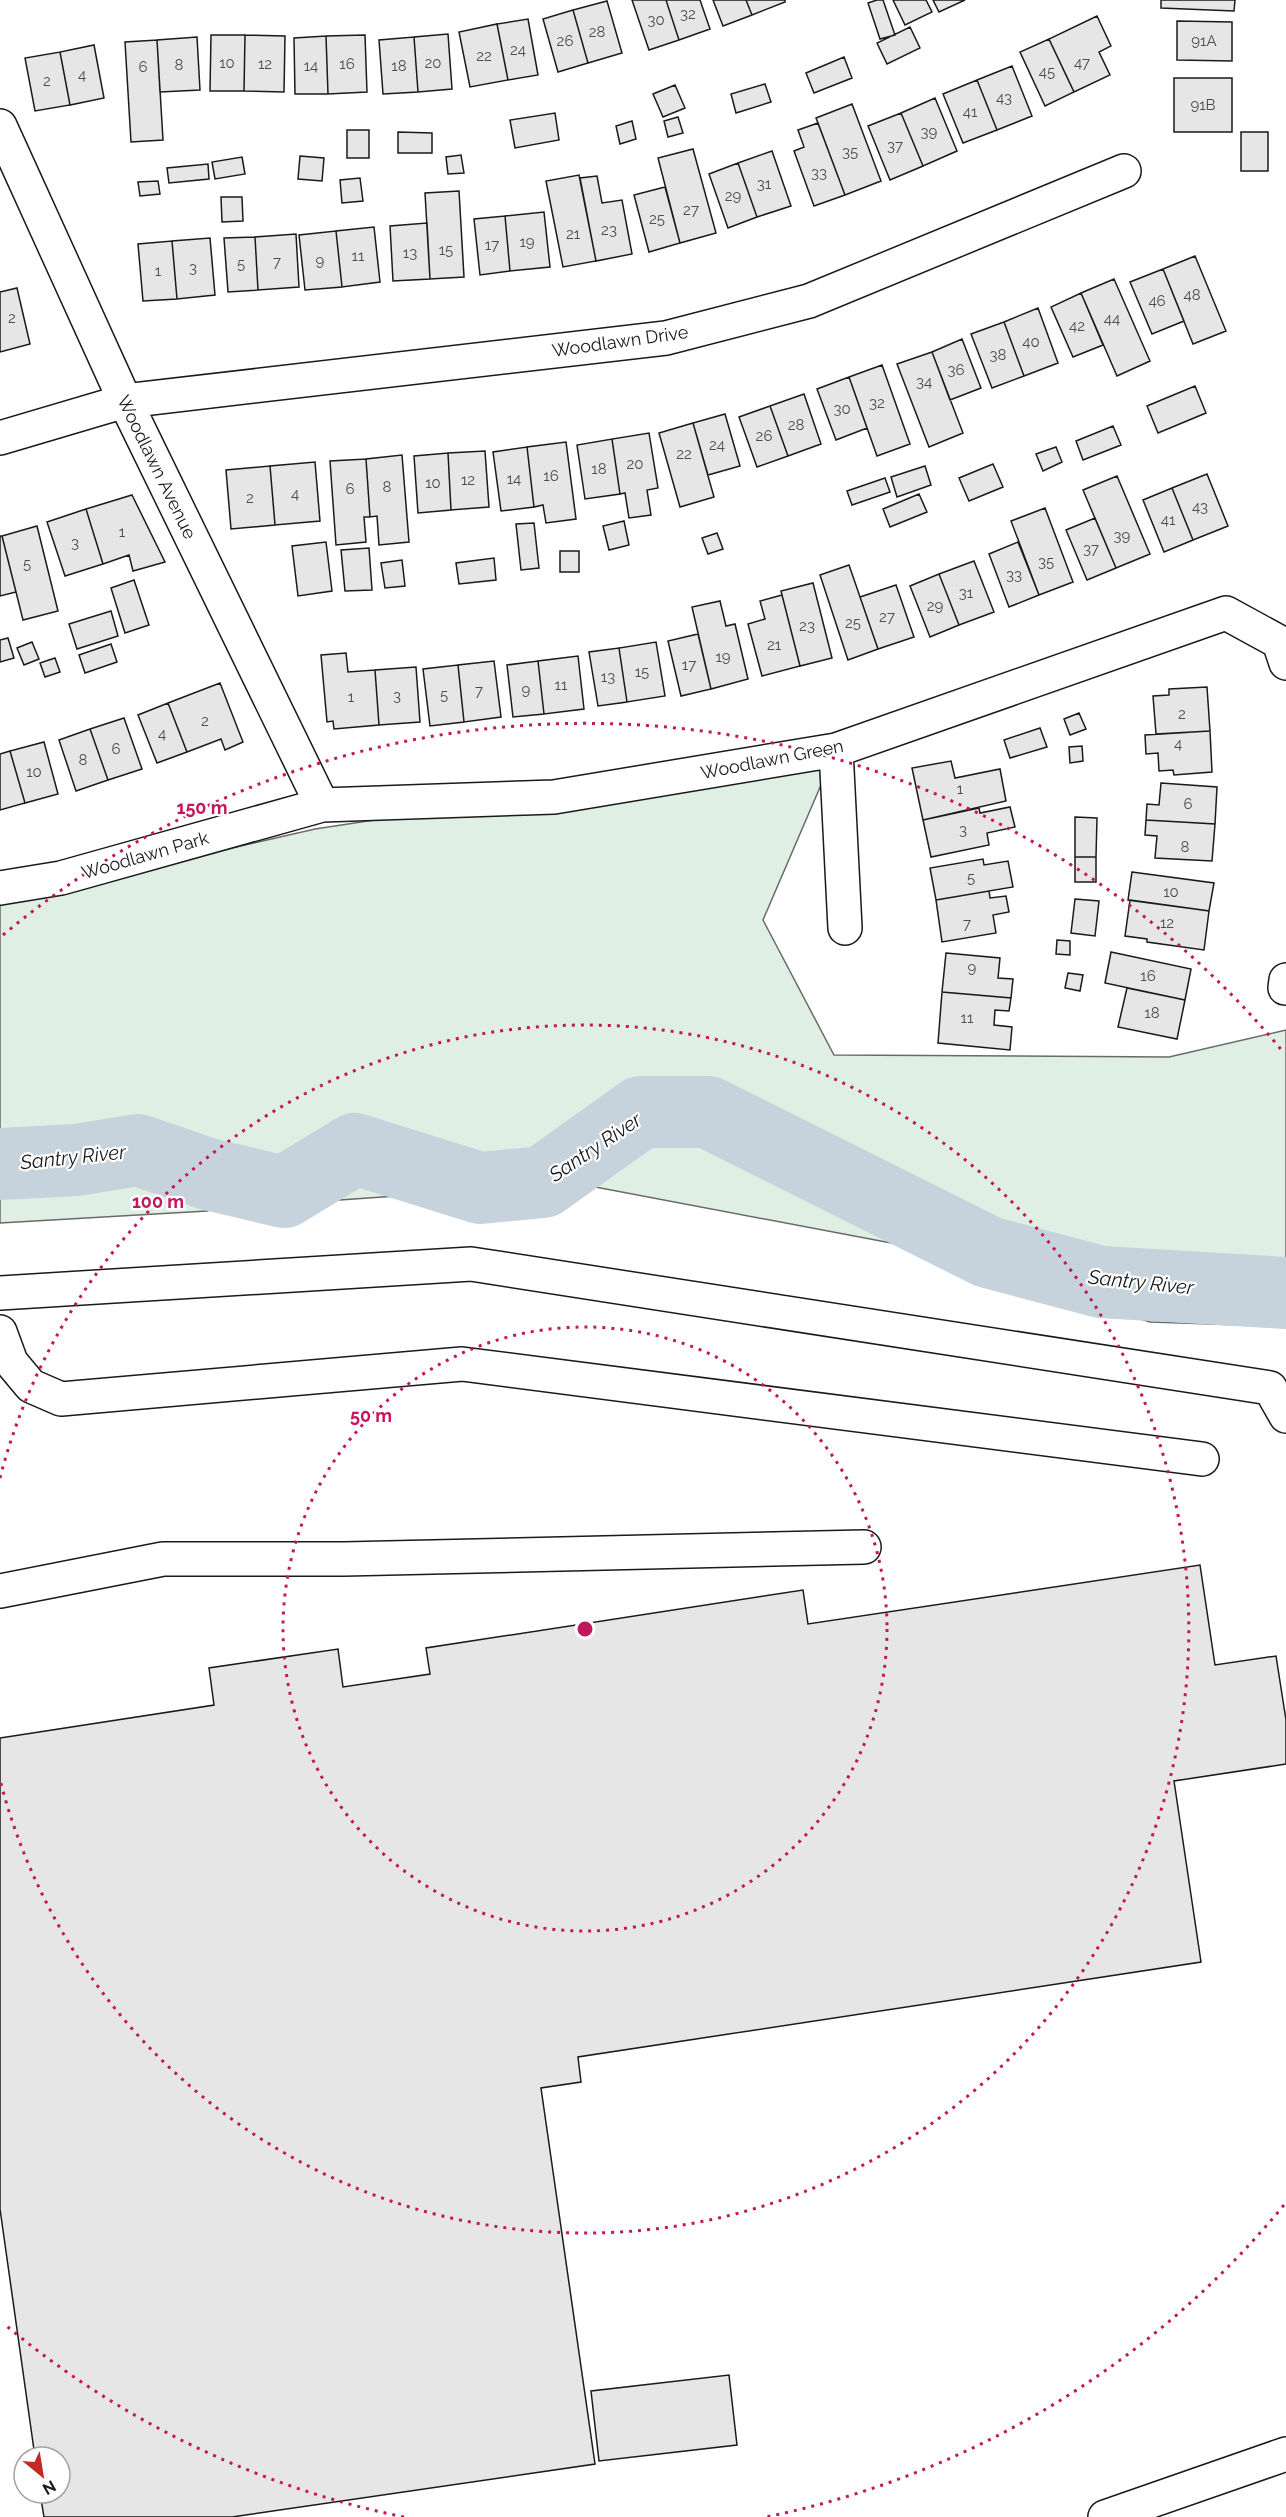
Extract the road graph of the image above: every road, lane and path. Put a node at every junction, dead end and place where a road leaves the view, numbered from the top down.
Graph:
1 (0, 126) edge
2 (1124, 171) dead end
3 (125, 401) junction
4 (0, 438) edge
5 (1286, 663) edge
6 (836, 750) junction
7 (322, 805) junction
8 (0, 888) edge
9 (845, 928) dead end
10 (1286, 980) edge
11 (1286, 988) edge
12 (0, 1293) edge
13 (0, 1332) edge
14 (1286, 1416) edge
15 (1202, 1459) dead end
16 (864, 1547) dead end
17 (0, 1591) edge
18 (1286, 2454) edge
19 (1105, 2517) edge

1 - 3 street, Woodlawn Avenue
2 - 3 street, Woodlawn Drive
3 - 4 street, Woodlawn Drive
3 - 7 street, Woodlawn Avenue
5 - 6 street, Woodlawn Green
6 - 7 street, Woodlawn Green
6 - 9 street
7 - 8 street, Woodlawn Park
10 - 11 street
12 - 14 street
13 - 15 street
16 - 17 street
18 - 19 street

